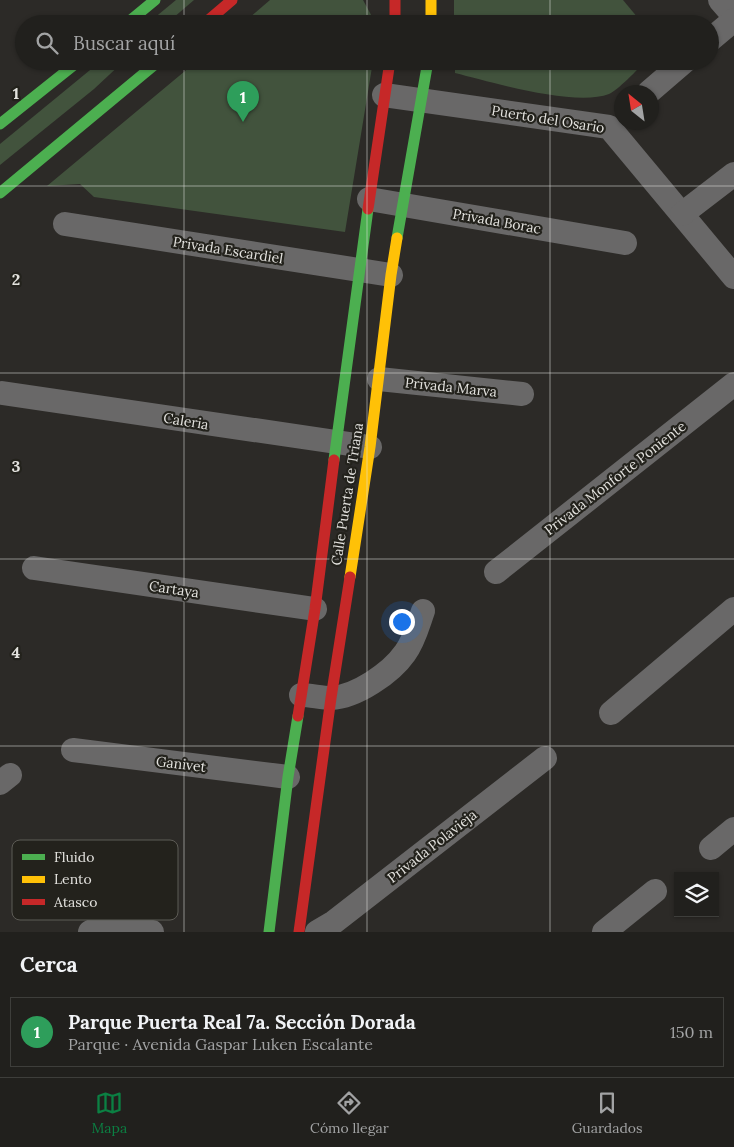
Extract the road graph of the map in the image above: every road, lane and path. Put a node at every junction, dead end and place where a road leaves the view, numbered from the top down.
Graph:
1 (155, 0) edge
2 (232, 0) edge
3 (431, 0) edge
4 (720, 0) edge
5 (393, 2) edge
6 (137, 15) edge
7 (214, 15) edge
8 (394, 15) edge
9 (431, 15) edge
10 (734, 18) edge
11 (719, 32) edge
12 (68, 70) edge
13 (148, 70) edge
14 (388, 70) edge
15 (426, 70) edge
16 (675, 70) edge
17 (657, 85) edge
18 (384, 95) junction
19 (421, 101) junction
20 (614, 121) edge
21 (0, 124) edge
22 (621, 130) edge
23 (734, 174) edge
24 (0, 193) edge
25 (369, 199) junction
26 (402, 204) junction
27 (682, 214) junction
28 (65, 224) dead end
29 (625, 243) dead end
30 (359, 270) junction
31 (391, 275) junction
32 (734, 277) edge
33 (379, 379) junction
34 (734, 384) edge
35 (2, 393) dead end
36 (522, 394) dead end
37 (337, 443) junction
38 (370, 447) junction
39 (34, 568) dead end
40 (496, 572) dead end
41 (314, 609) junction
42 (734, 609) edge
43 (423, 611) dead end
44 (301, 694) junction
45 (331, 698) junction
46 (611, 712) dead end
47 (73, 750) dead end
48 (545, 758) dead end
49 (288, 777) junction
50 (734, 829) edge
51 (711, 848) dead end
52 (656, 891) dead end
53 (90, 932) edge
54 (152, 932) edge
55 (270, 932) edge
56 (299, 932) edge
57 (317, 932) edge
58 (604, 932) edge

1 - 6 street
2 - 7 street
3 - 9 street
4 - 10 street
5 - 8 street
10 - 11 street
12 - 21 street
13 - 24 street
14 - 18 street, Calle Puerta de Triana
15 - 19 street, Calle Puerta de Triana
16 - 17 street
18 - 19 street, Puerto del Osario
18 - 25 street, Calle Puerta de Triana
19 - 20 street, Puerto del Osario
19 - 26 street, Calle Puerta de Triana
22 - 27 street, Puerto del Osario
23 - 27 street
25 - 26 street, Privada Borac
25 - 30 street, Calle Puerta de Triana
26 - 29 street, Privada Borac
26 - 31 street, Calle Puerta de Triana
27 - 32 street, Puerto del Osario
28 - 30 street, Privada Escardiel
30 - 31 street, Privada Escardiel
30 - 37 street, Calle Puerta de Triana
31 - 33 street, Calle Puerta de Triana
33 - 36 street, Privada Marva
33 - 38 street, Calle Puerta de Triana
34 - 40 street, Privada Monforte Poniente
35 - 37 street, Caleria
37 - 38 street, Caleria
37 - 41 street, Calle Puerta de Triana
38 - 45 street, Calle Puerta de Triana
39 - 41 street, Cartaya
41 - 44 street, Calle Puerta de Triana
42 - 46 street
43 - 45 street
44 - 45 street
44 - 49 street, Calle Puerta de Triana
45 - 56 street, Calle Puerta de Triana
47 - 49 street, Ganivet
48 - 57 street, Privada Polavieja
49 - 55 street, Calle Puerta de Triana
50 - 51 street
52 - 58 street
53 - 54 street

